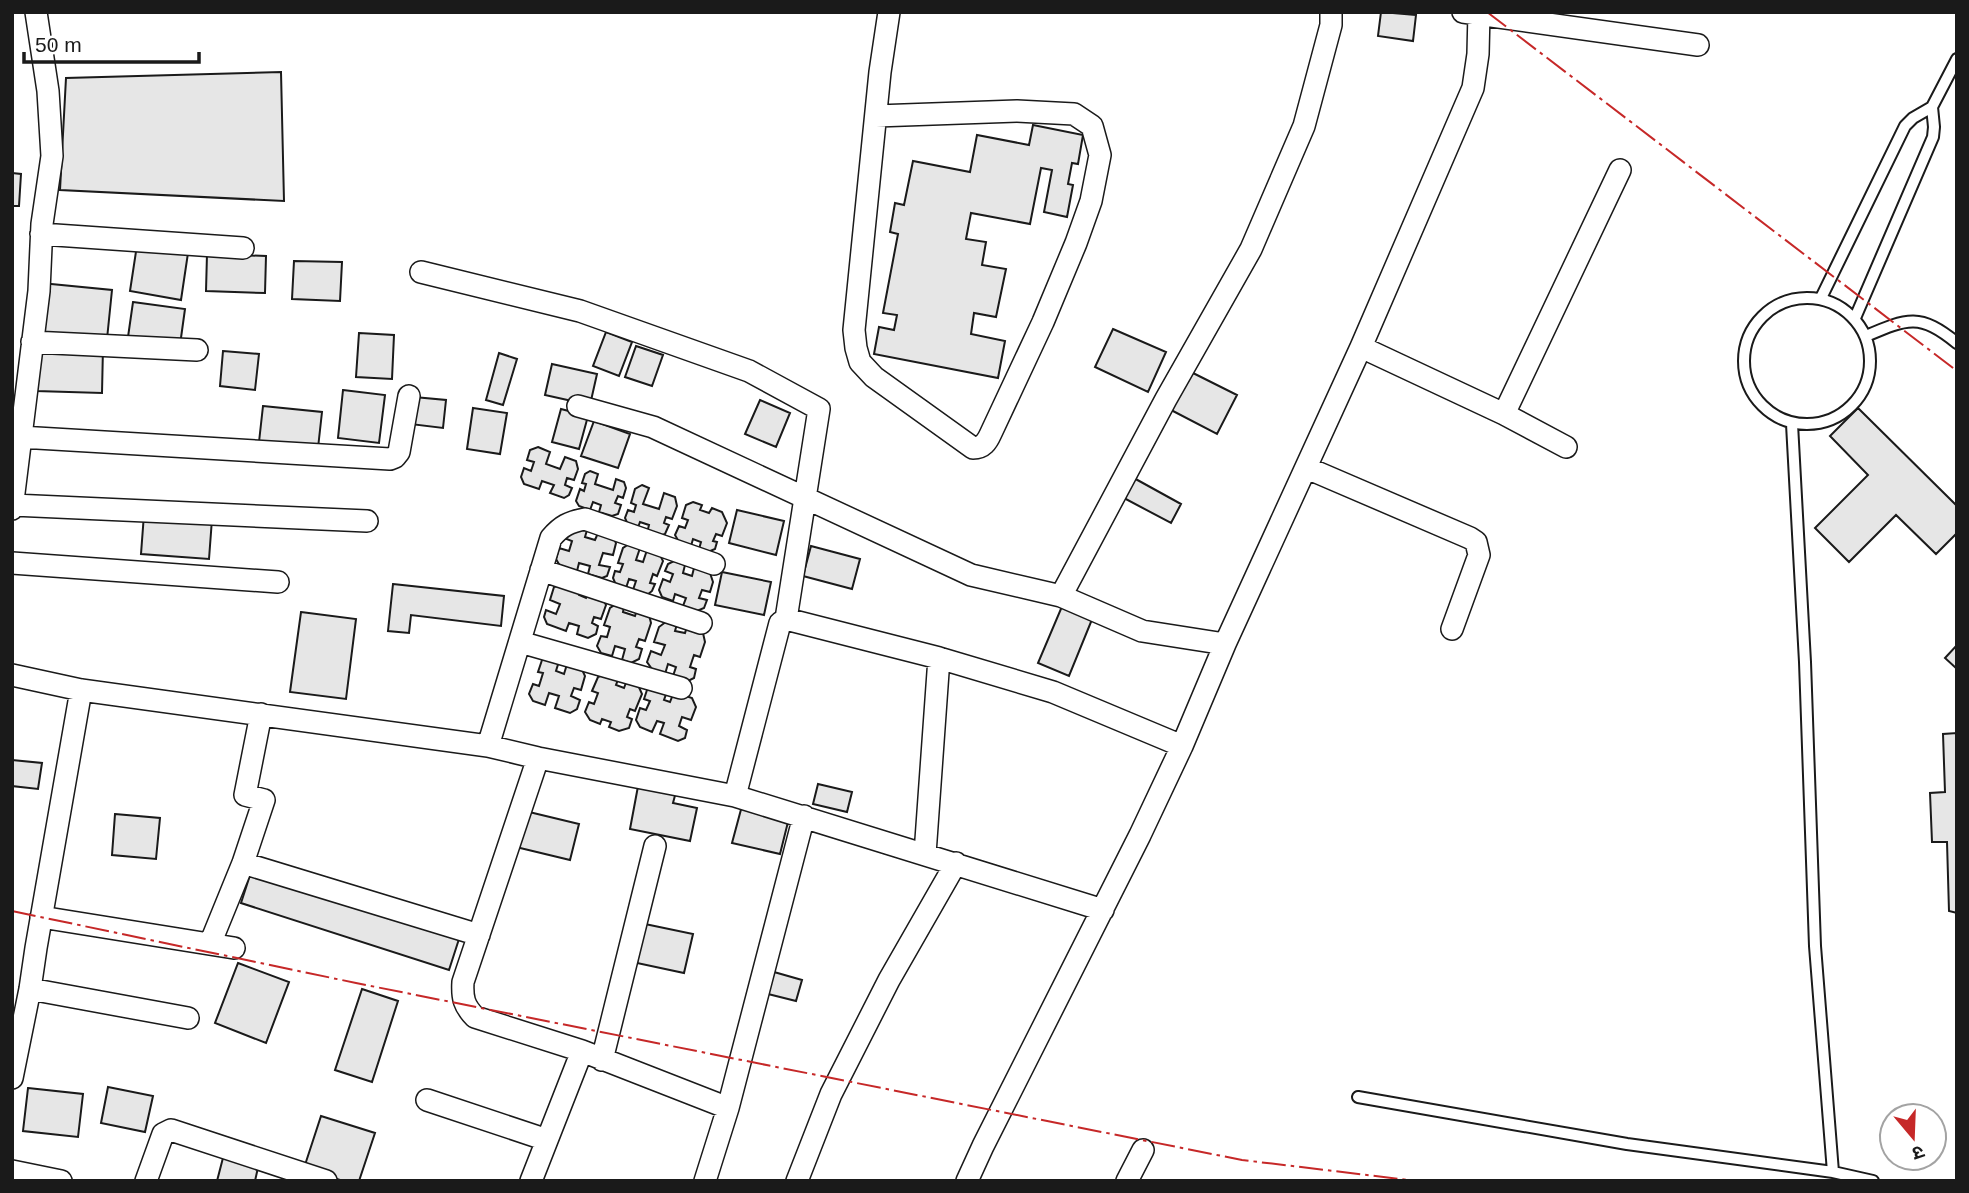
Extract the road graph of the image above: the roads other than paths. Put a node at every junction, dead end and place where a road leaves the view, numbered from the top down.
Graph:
1 (36, 12) edge
2 (888, 12) edge
3 (1331, 12) edge
4 (1474, 13) edge
5 (1698, 45) dead end
6 (1957, 59) edge
7 (1932, 107) junction
8 (876, 116) junction
9 (1620, 170) dead end
10 (41, 234) junction
11 (243, 248) dead end
12 (421, 271) dead end
13 (1821, 298) junction
14 (1855, 318) junction
15 (1866, 336) junction
16 (32, 342) junction
17 (1957, 343) edge
18 (1361, 347) junction
19 (197, 350) dead end
20 (20, 381) edge
21 (409, 396) dead end
22 (578, 406) dead end
23 (1504, 414) junction
24 (1792, 424) junction
25 (20, 437) junction
26 (1566, 447) dead end
27 (1307, 468) junction
28 (804, 499) junction
29 (13, 507) edge
30 (367, 521) dead end
31 (12, 563) edge
32 (714, 564) dead end
33 (541, 570) junction
34 (278, 582) dead end
35 (1062, 596) junction
36 (786, 619) junction
37 (701, 623) dead end
38 (1452, 629) dead end
39 (520, 642) junction
40 (1225, 644) junction
41 (939, 658) junction
42 (12, 675) edge
43 (681, 688) dead end
44 (81, 690) junction
45 (261, 714) junction
46 (488, 746) junction
47 (1182, 746) junction
48 (538, 758) junction
49 (735, 796) junction
50 (804, 816) junction
51 (655, 846) dead end
52 (925, 854) junction
53 (243, 863) junction
54 (956, 863) junction
55 (1103, 910) junction
56 (41, 917) junction
57 (479, 935) junction
58 (210, 944) junction
59 (234, 948) dead end
60 (30, 989) junction
61 (188, 1018) dead end
62 (582, 1052) junction
63 (602, 1060) junction
64 (12, 1078) edge
65 (1358, 1097) dead end
66 (428, 1100) dead end
67 (728, 1108) junction
68 (547, 1140) junction
69 (1143, 1150) dead end
70 (12, 1171) edge
71 (1833, 1172) junction
72 (61, 1181) edge
73 (146, 1181) edge
74 (326, 1181) edge
75 (531, 1181) edge
76 (705, 1181) edge
77 (797, 1181) edge
78 (967, 1181) edge
79 (1127, 1181) edge
80 (1873, 1181) edge

1 - 10 street
2 - 8 street
3 - 35 street
4 - 5 street
4 - 18 street
6 - 7 lane
7 - 13 lane
7 - 14 lane
8 - 8 street
9 - 23 street
10 - 11 street
10 - 16 street
12 - 28 street
13 - 14 lane
13 - 24 lane
14 - 15 lane
15 - 17 lane
15 - 24 lane
16 - 19 street
16 - 20 street
18 - 23 street
18 - 27 street
20 - 25 street
21 - 25 street
22 - 28 street
23 - 26 street
24 - 71 lane
25 - 29 street
27 - 38 street
27 - 40 street
28 - 35 street
28 - 36 street
29 - 30 street
31 - 34 street
32 - 33 street
33 - 37 street
33 - 39 street
35 - 40 street
36 - 41 street
36 - 49 street
39 - 43 street
39 - 46 street
40 - 47 street
41 - 47 street
41 - 52 street
42 - 44 street
44 - 45 street
44 - 56 street
45 - 46 street
45 - 53 street
46 - 48 street
47 - 55 street
48 - 49 street
48 - 57 street
49 - 50 street
50 - 52 street
50 - 67 street
51 - 63 street
52 - 54 street
53 - 57 street
53 - 58 street
54 - 55 street
54 - 77 street
55 - 78 street
56 - 58 street
56 - 60 street
57 - 62 street
58 - 59 street
60 - 61 street
60 - 64 street
62 - 63 street
62 - 68 street
63 - 67 street
65 - 71 lane
66 - 68 street
67 - 76 street
68 - 75 street
69 - 79 street
70 - 72 street
71 - 80 lane
73 - 74 street

